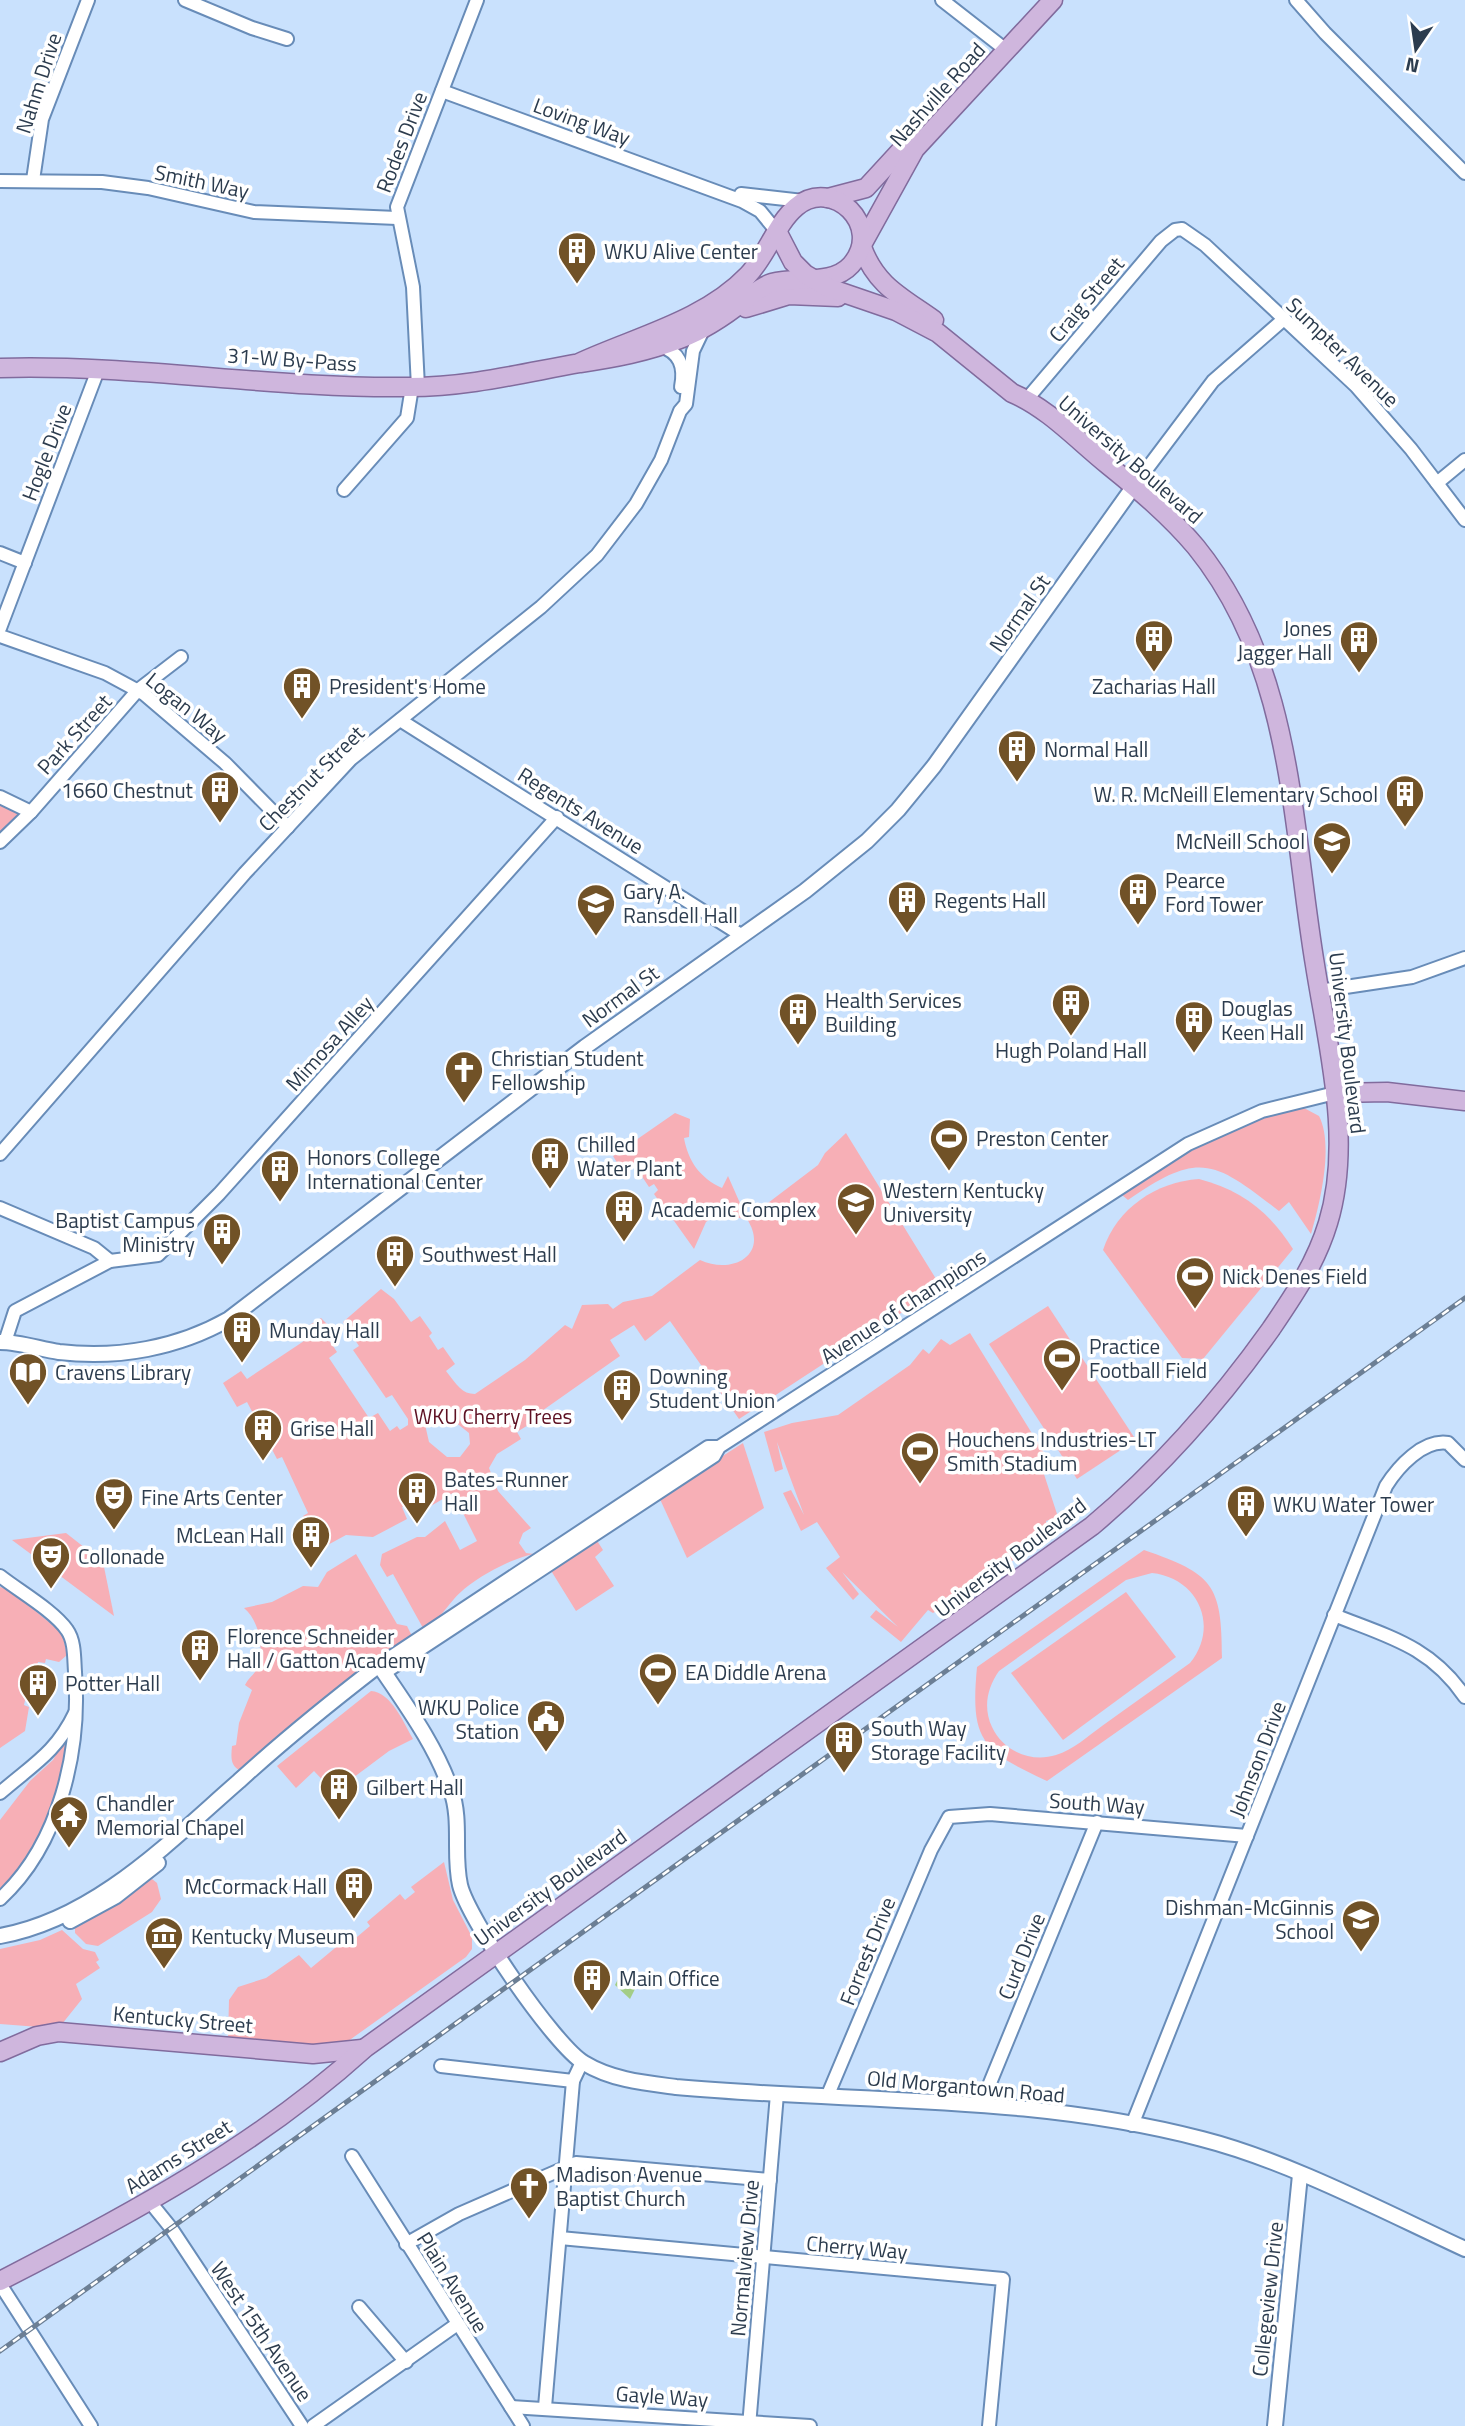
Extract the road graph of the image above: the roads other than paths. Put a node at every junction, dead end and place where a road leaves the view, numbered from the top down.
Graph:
1 (88, 0) edge
2 (185, 0) edge
3 (477, 0) edge
4 (942, 0) edge
5 (1052, 0) edge
6 (1296, 0) edge
7 (287, 39) dead end
8 (1006, 50) junction
9 (442, 91) junction
10 (1465, 173) edge
11 (33, 180) junction
12 (0, 181) edge
13 (709, 188) junction
14 (828, 198) junction
15 (803, 201) junction
16 (397, 218) junction
17 (1178, 229) joint
18 (778, 233) junction
19 (863, 245) junction
20 (812, 279) junction
21 (860, 299) junction
22 (1283, 319) junction
23 (711, 325) junction
24 (660, 346) junction
25 (579, 363) junction
26 (0, 368) edge
27 (98, 370) junction
28 (415, 387) junction
29 (1027, 399) junction
30 (680, 411) junction
31 (1465, 460) edge
32 (1437, 483) junction
33 (1134, 486) junction
34 (344, 490) dead end
35 (1465, 520) edge
36 (0, 553) edge
37 (25, 563) junction
38 (0, 628) edge
39 (0, 636) edge
40 (181, 657) dead end
41 (138, 690) junction
42 (400, 720) junction
43 (0, 797) edge
44 (31, 812) junction
45 (557, 817) junction
46 (288, 827) junction
47 (0, 842) edge
48 (741, 935) junction
49 (1465, 958) edge
50 (1319, 991) junction
51 (1335, 1093) junction
52 (1465, 1101) edge
53 (1, 1150) edge
54 (0, 1208) edge
55 (110, 1261) junction
56 (3, 1342) edge
57 (1465, 1460) edge
58 (3, 1580) edge
59 (1334, 1615) junction
60 (382, 1669) junction
61 (1465, 1698) edge
62 (76, 1709) junction
63 (0, 1793) edge
64 (945, 1821) joint
65 (1097, 1822) junction
66 (1247, 1836) junction
67 (0, 1899) edge
68 (0, 1936) edge
69 (0, 1945) edge
70 (496, 1954) junction
71 (365, 2048) junction
72 (0, 2052) edge
73 (582, 2062) junction
74 (441, 2066) dead end
75 (573, 2081) junction
76 (777, 2094) junction
77 (827, 2097) junction
78 (981, 2105) junction
79 (1132, 2125) junction
80 (352, 2156) dead end
81 (565, 2165) junction
82 (1300, 2175) junction
83 (770, 2180) junction
84 (150, 2202) junction
85 (560, 2238) junction
86 (406, 2244) junction
87 (1465, 2249) edge
88 (764, 2257) junction
89 (1, 2279) edge
90 (359, 2307) dead end
91 (456, 2325) junction
92 (406, 2362) junction
93 (511, 2407) junction
94 (545, 2407) junction
95 (749, 2423) edge
96 (86, 2424) edge
97 (302, 2426) edge
98 (313, 2426) edge
99 (523, 2426) edge
100 (810, 2426) edge
101 (989, 2426) edge
102 (1275, 2426) edge

1 - 11 street, Nahm Drive
2 - 7 street
3 - 9 street, Rodes Drive
4 - 8 street
5 - 8 main road, Nashville Road
6 - 10 street
8 - 14 main road, Nashville Road
8 - 19 main road, Nashville Road
9 - 13 street, Loving Way
9 - 16 street, Rodes Drive
11 - 12 street, Smith Way
11 - 16 street, Smith Way
13 - 15 street, Loving Way
13 - 18 street, Loving Way
14 - 15 main road
14 - 19 main road
15 - 18 main road
16 - 28 street, Rodes Drive
17 - 22 street, Sumpter Avenue
17 - 29 street, Craig Street
18 - 20 main road
18 - 25 main road, 31-W By-Pass
19 - 20 main road
19 - 29 main road, University Boulevard
20 - 21 main road, University Boulevard
20 - 23 main road, 31-W By-Pass
21 - 23 main road
21 - 29 main road, University Boulevard
22 - 32 street, Sumpter Avenue
22 - 33 street
23 - 24 main road, 31-W By-Pass
23 - 30 street, Chestnut Street
24 - 25 main road, 31-W By-Pass
24 - 30 street, Chestnut Street
25 - 28 main road, 31-W By-Pass
26 - 27 main road, 31-W By-Pass
27 - 28 main road, 31-W By-Pass
27 - 37 street, Hogle Drive
28 - 34 street, Rodes Drive
29 - 33 main road, University Boulevard
30 - 42 street, Chestnut Street
31 - 32 street
32 - 35 street, Sumpter Avenue
33 - 48 street, Normal St
33 - 50 main road, University Boulevard
36 - 37 street
37 - 38 street, Hogle Drive
39 - 41 street, Logan Way
40 - 41 street, Park Street
41 - 44 street, Park Street
41 - 46 street, Logan Way
42 - 45 street, Regents Avenue
42 - 46 street, Chestnut Street
43 - 44 street
44 - 47 street, Park Street
45 - 48 street, Regents Avenue
45 - 55 street, Mimosa Alley
46 - 53 street, Chestnut Street
48 - 56 street, Normal St
49 - 50 street
50 - 51 main road, University Boulevard
51 - 52 main road
51 - 60 street, Avenue of Champions
51 - 70 main road, University Boulevard
54 - 55 street
55 - 56 street, Mimosa Alley
57 - 59 street, Johnson Drive
58 - 62 street
59 - 61 street
59 - 66 street, Johnson Drive
60 - 68 street
60 - 69 street
60 - 70 street, Old Morgantown Road
62 - 63 street
62 - 67 street
64 - 65 street, South Way
64 - 77 street, Forrest Drive
65 - 66 street, South Way
65 - 78 street, Curd Drive
66 - 79 street, Johnson Drive
70 - 71 main road, University Boulevard
70 - 73 street, Old Morgantown Road
71 - 72 main road, Kentucky Street
71 - 84 main road, Adams Street
73 - 75 street
73 - 76 street, Old Morgantown Road
74 - 75 street
75 - 81 street
76 - 77 street, Old Morgantown Road
76 - 83 street, Normalview Drive
77 - 78 street, Old Morgantown Road
78 - 79 street, Old Morgantown Road
79 - 82 street, Old Morgantown Road
80 - 86 street, Plain Avenue
81 - 83 street
81 - 85 street
81 - 86 street
82 - 87 street, Old Morgantown Road
82 - 102 street, Collegeview Drive
83 - 88 street, Normalview Drive
84 - 89 main road, Adams Street
84 - 97 street, West 15th Avenue
85 - 88 street, Cherry Way
85 - 94 street
86 - 91 street, Plain Avenue
88 - 95 street, Normalview Drive
88 - 101 street, Cherry Way
89 - 96 street
90 - 92 street
91 - 92 street
91 - 93 street, Plain Avenue
92 - 98 street
93 - 94 street, Gayle Way
93 - 99 street, Plain Avenue
94 - 95 street, Gayle Way
95 - 100 street, Gayle Way

